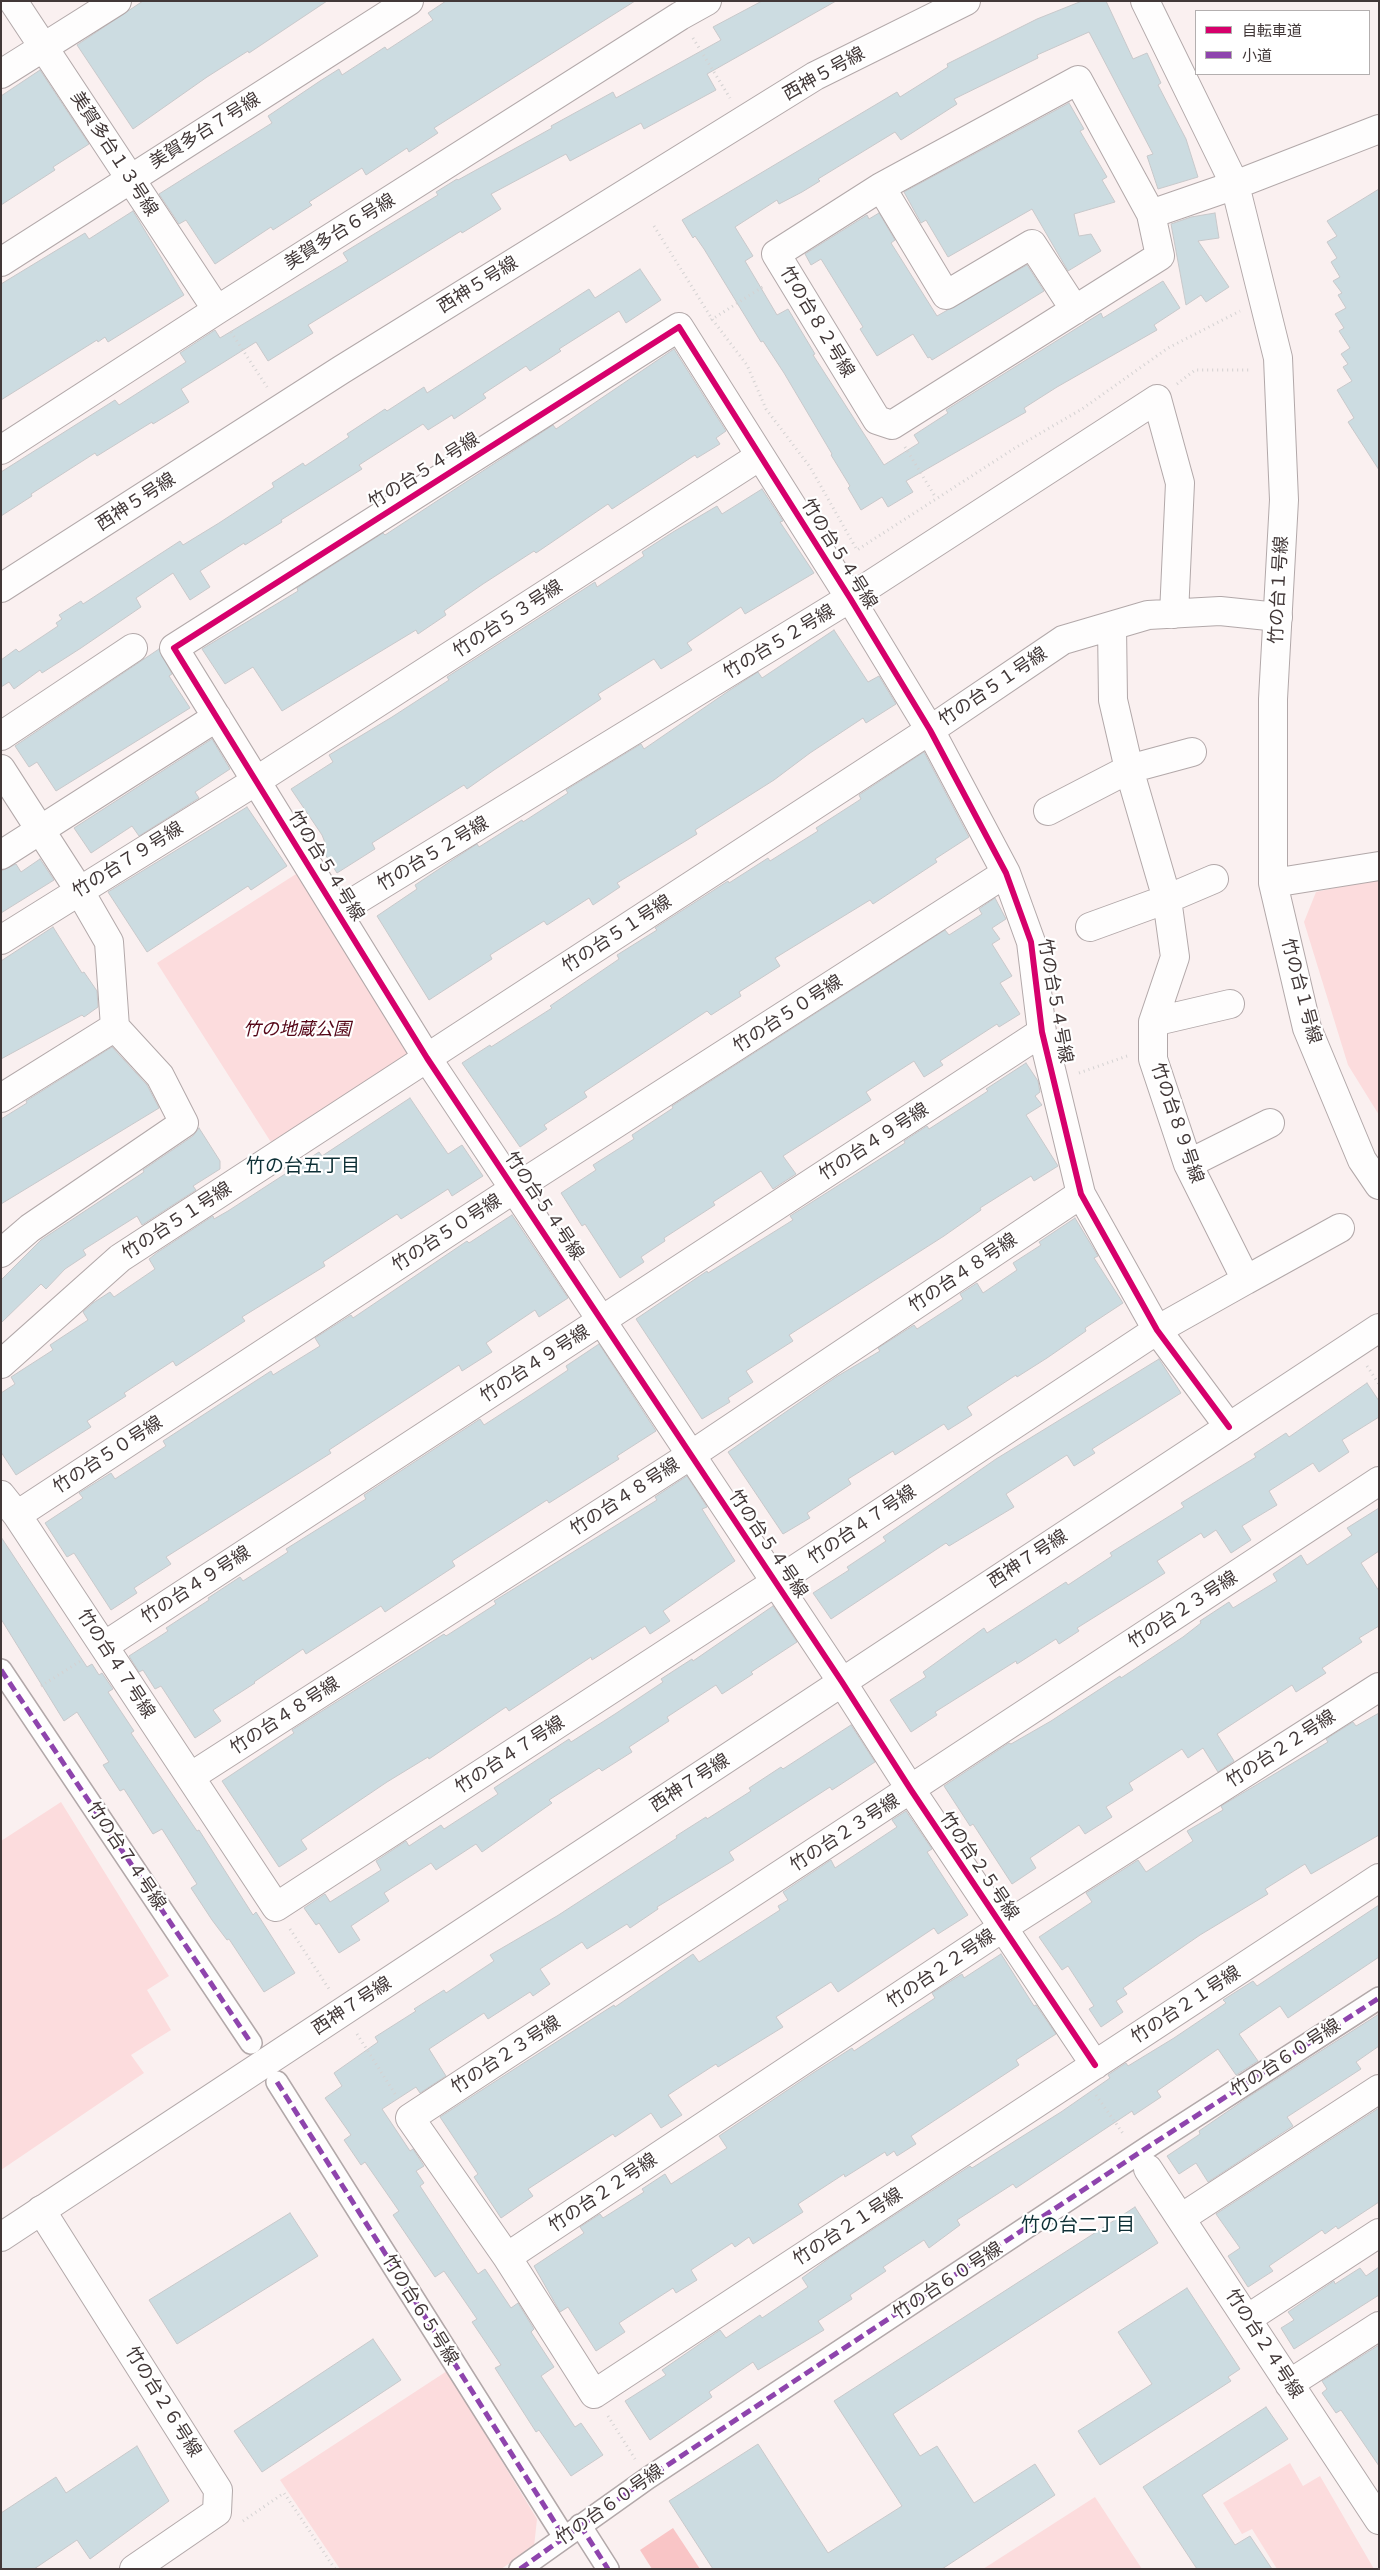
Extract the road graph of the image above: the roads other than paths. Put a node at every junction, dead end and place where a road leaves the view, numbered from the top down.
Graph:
1 (13, 1) edge
2 (117, 1) edge
3 (410, 1) edge
4 (707, 1) edge
5 (966, 1) edge
6 (1145, 1) edge
7 (675, 8) edge
8 (43, 47) junction
9 (1, 74) edge
10 (1379, 129) edge
11 (130, 179) junction
12 (1234, 185) junction
13 (881, 187) junction
14 (1151, 214) junction
15 (1, 262) edge
16 (216, 308) junction
17 (1075, 310) junction
18 (1, 450) edge
19 (760, 456) junction
20 (1, 588) edge
21 (850, 598) junction
22 (1174, 614) junction
23 (1278, 617) junction
24 (1112, 626) junction
25 (133, 648) dead end
26 (217, 718) junction
27 (930, 730) junction
28 (1, 736) edge
29 (1192, 752) dead end
30 (1, 769) edge
31 (1129, 769) junction
32 (256, 781) junction
33 (1048, 812) dead end
34 (41, 830) junction
35 (1, 856) edge
36 (1379, 866) edge
37 (1006, 873) junction
38 (1214, 879) dead end
39 (1273, 883) junction
40 (80, 890) junction
41 (1167, 899) junction
42 (337, 912) junction
43 (1090, 926) dead end
44 (1, 940) edge
45 (1230, 1004) dead end
46 (115, 1027) junction
47 (1042, 1032) junction
48 (1153, 1034) junction
49 (427, 1058) junction
50 (1, 1098) edge
51 (1270, 1123) dead end
52 (1188, 1164) junction
53 (1379, 1185) edge
54 (514, 1190) junction
55 (1081, 1194) junction
56 (1340, 1228) dead end
57 (1, 1253) edge
58 (1246, 1280) junction
59 (602, 1320) junction
60 (1379, 1328) edge
61 (1157, 1330) junction
62 (1, 1364) edge
63 (1229, 1427) junction
64 (691, 1455) junction
65 (1379, 1481) edge
66 (9, 1505) edge
67 (776, 1582) junction
68 (104, 1646) junction
69 (1, 1670) edge
70 (842, 1682) junction
71 (1379, 1686) edge
72 (190, 1777) junction
73 (911, 1790) junction
74 (1379, 1878) edge
75 (1002, 1928) junction
76 (1379, 1998) edge
77 (251, 2043) dead end
78 (1088, 2069) junction
79 (277, 2082) dead end
80 (1379, 2089) edge
81 (1143, 2162) junction
82 (41, 2210) junction
83 (1181, 2218) junction
84 (1379, 2233) edge
85 (1, 2237) edge
86 (507, 2257) junction
87 (1247, 2319) junction
88 (1379, 2326) edge
89 (1289, 2384) junction
90 (1379, 2520) edge
91 (572, 2531) junction
92 (134, 2569) edge
93 (520, 2569) edge
94 (608, 2569) edge

1 - 8 street, 美賀多台１３号線
2 - 8 street
3 - 11 street, 美賀多台７号線
4 - 7 street, 美賀多台６号線
5 - 20 street, 西神５号線
6 - 12 street, 竹の台１号線
7 - 16 street, 美賀多台６号線
8 - 9 street
8 - 11 street, 美賀多台１３号線
10 - 12 street
11 - 15 street, 美賀多台７号線
11 - 16 street, 美賀多台１３号線
12 - 14 street
12 - 23 street, 竹の台１号線
13 - 14 street, 竹の台８２号線
13 - 17 street
13 - 17 street, 竹の台８２号線
14 - 17 street, 竹の台８２号線
16 - 18 street, 美賀多台６号線
19 - 21 street, 竹の台５４号線
19 - 26 street, 竹の台５４号線
19 - 32 street, 竹の台５３号線
21 - 22 street, 竹の台５２号線
21 - 27 street, 竹の台５４号線
21 - 42 street, 竹の台５２号線
22 - 23 street, 竹の台５１号線
22 - 24 street, 竹の台５１号線
23 - 39 street, 竹の台１号線
24 - 27 street, 竹の台５１号線
24 - 31 street, 竹の台８９号線
25 - 28 street
26 - 32 street, 竹の台５４号線
26 - 34 street
27 - 37 street, 竹の台５４号線
27 - 49 street, 竹の台５１号線
29 - 31 street
30 - 34 street
31 - 33 street
31 - 41 street, 竹の台８９号線
32 - 40 street, 竹の台７９号線
32 - 42 street, 竹の台５４号線
34 - 35 street
34 - 40 street
36 - 39 street
37 - 47 street, 竹の台５４号線
37 - 54 street, 竹の台５０号線
38 - 41 street
39 - 53 street, 竹の台１号線
40 - 44 street, 竹の台７９号線
40 - 46 street
41 - 43 street
41 - 48 street, 竹の台８９号線
42 - 49 street, 竹の台５４号線
45 - 48 street
46 - 50 street
46 - 57 street
47 - 55 street, 竹の台５４号線
47 - 59 street, 竹の台４９号線
48 - 52 street, 竹の台８９号線
49 - 54 street, 竹の台５４号線
49 - 62 street, 竹の台５１号線
51 - 52 street
52 - 58 street, 竹の台８９号線
54 - 59 street, 竹の台５４号線
54 - 66 street, 竹の台５０号線
55 - 61 street, 竹の台５４号線
55 - 64 street, 竹の台４８号線
56 - 58 street
58 - 61 street
59 - 64 street, 竹の台５４号線
59 - 68 street, 竹の台４９号線
60 - 63 street, 西神７号線
61 - 63 street, 竹の台５４号線
61 - 67 street, 竹の台４７号線
63 - 70 street, 西神７号線
64 - 67 street, 竹の台５４号線
64 - 72 street, 竹の台４８号線
65 - 73 street, 竹の台２３号線
66 - 68 street, 竹の台４７号線
67 - 70 street, 竹の台５４号線
67 - 72 street, 竹の台４７号線
68 - 72 street, 竹の台４７号線
69 - 77 street, 竹の台７４号線
70 - 73 street, 竹の台２５号線
70 - 82 street, 西神７号線
71 - 75 street, 竹の台２２号線
73 - 75 street, 竹の台２５号線
73 - 86 street, 竹の台２３号線
74 - 78 street, 竹の台２１号線
75 - 78 street, 竹の台２５号線
75 - 86 street, 竹の台２２号線
76 - 81 street, 竹の台６０号線
78 - 86 street, 竹の台２１号線
79 - 91 street, 竹の台６５号線
80 - 83 street
81 - 83 street, 竹の台２４号線
81 - 91 street, 竹の台６０号線
82 - 85 street, 西神７号線
82 - 92 street, 竹の台２６号線
83 - 87 street, 竹の台２４号線
84 - 87 street
87 - 89 street, 竹の台２４号線
88 - 89 street
89 - 90 street, 竹の台２４号線
91 - 93 street, 竹の台６０号線
91 - 94 street, 竹の台６５号線

